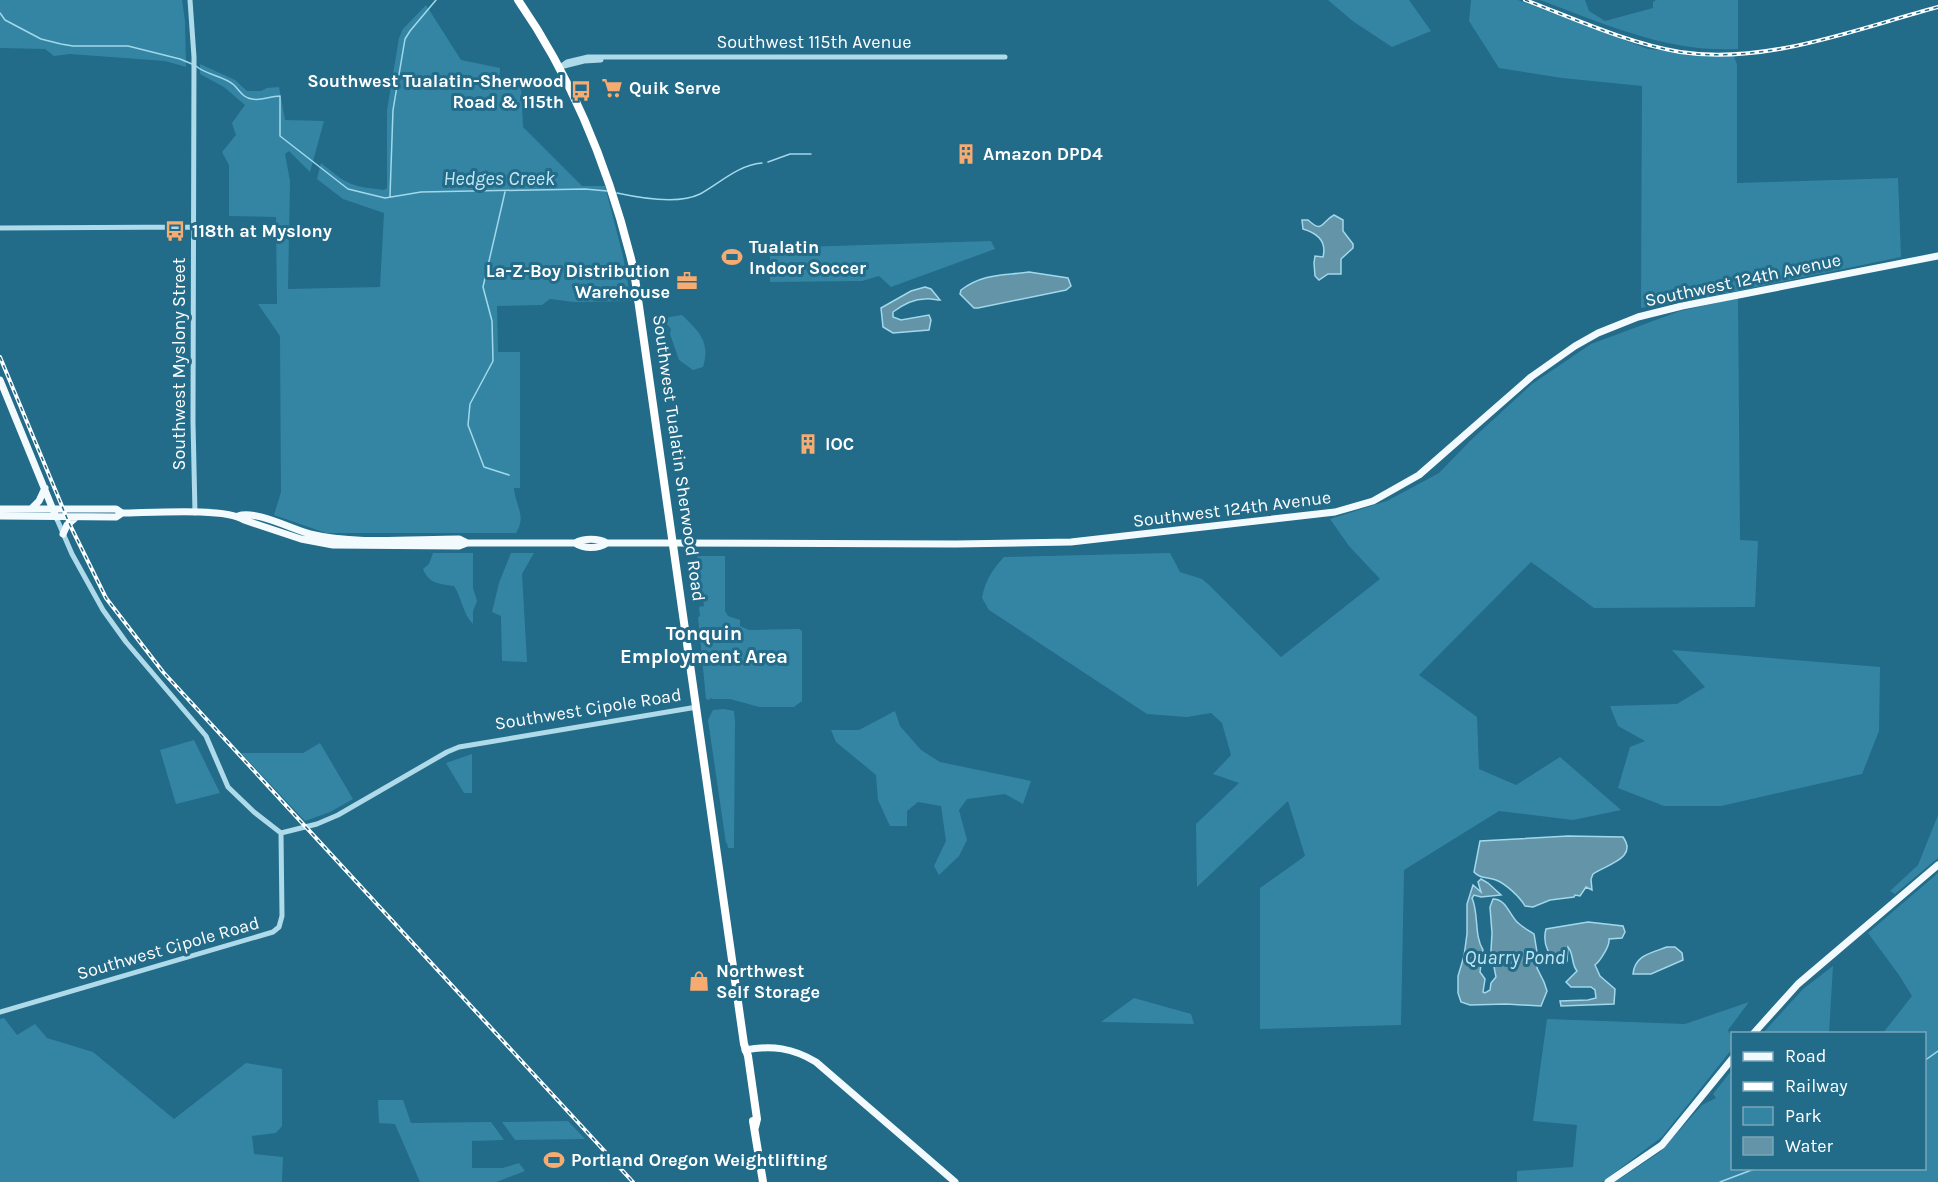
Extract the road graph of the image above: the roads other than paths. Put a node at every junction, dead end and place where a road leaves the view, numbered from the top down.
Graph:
1 (190, 0) edge
2 (518, 0) edge
3 (1005, 57) dead end
4 (560, 67) junction
5 (193, 227) junction
6 (0, 228) edge
7 (1938, 256) edge
8 (0, 380) edge
9 (45, 488) junction
10 (31, 508) junction
11 (52, 508) junction
12 (0, 509) edge
13 (122, 513) junction
14 (195, 513) junction
15 (0, 516) edge
16 (56, 517) junction
17 (76, 517) junction
18 (63, 534) junction
19 (674, 543) junction
20 (697, 706) junction
21 (281, 833) junction
22 (1938, 866) edge
23 (0, 1012) edge
24 (1755, 1032) edge
25 (745, 1050) junction
26 (1731, 1060) edge
27 (763, 1182) edge
28 (955, 1182) edge
29 (1608, 1182) edge

1 - 5 street, Southwest Myslony Street
2 - 4 highway, Southwest Tualatin Sherwood Road
3 - 4 street, Southwest 115th Avenue
4 - 19 highway, Southwest Tualatin Sherwood Road
5 - 6 street
5 - 14 street, Southwest Myslony Street
7 - 19 main road, Southwest 124th Avenue
8 - 9 main road
9 - 10 main road
9 - 11 main road
10 - 11 main road, Southwest 124th Avenue
10 - 12 main road, Southwest 124th Avenue
11 - 13 main road, Southwest 124th Avenue
11 - 16 main road
13 - 14 main road, Southwest 124th Avenue
13 - 17 main road, Southwest 124th Avenue
14 - 19 main road, Southwest 124th Avenue
15 - 16 main road, Southwest 124th Avenue
16 - 17 main road, Southwest 124th Avenue
16 - 18 street
17 - 18 main road
18 - 21 street
19 - 20 highway, Southwest Tualatin Sherwood Road
20 - 21 street, Southwest Cipole Road
20 - 25 highway, Southwest Tualatin Sherwood Road
21 - 23 street, Southwest Cipole Road
22 - 24 main road
25 - 27 highway, Southwest Tualatin Sherwood Road
25 - 28 main road
26 - 29 main road

